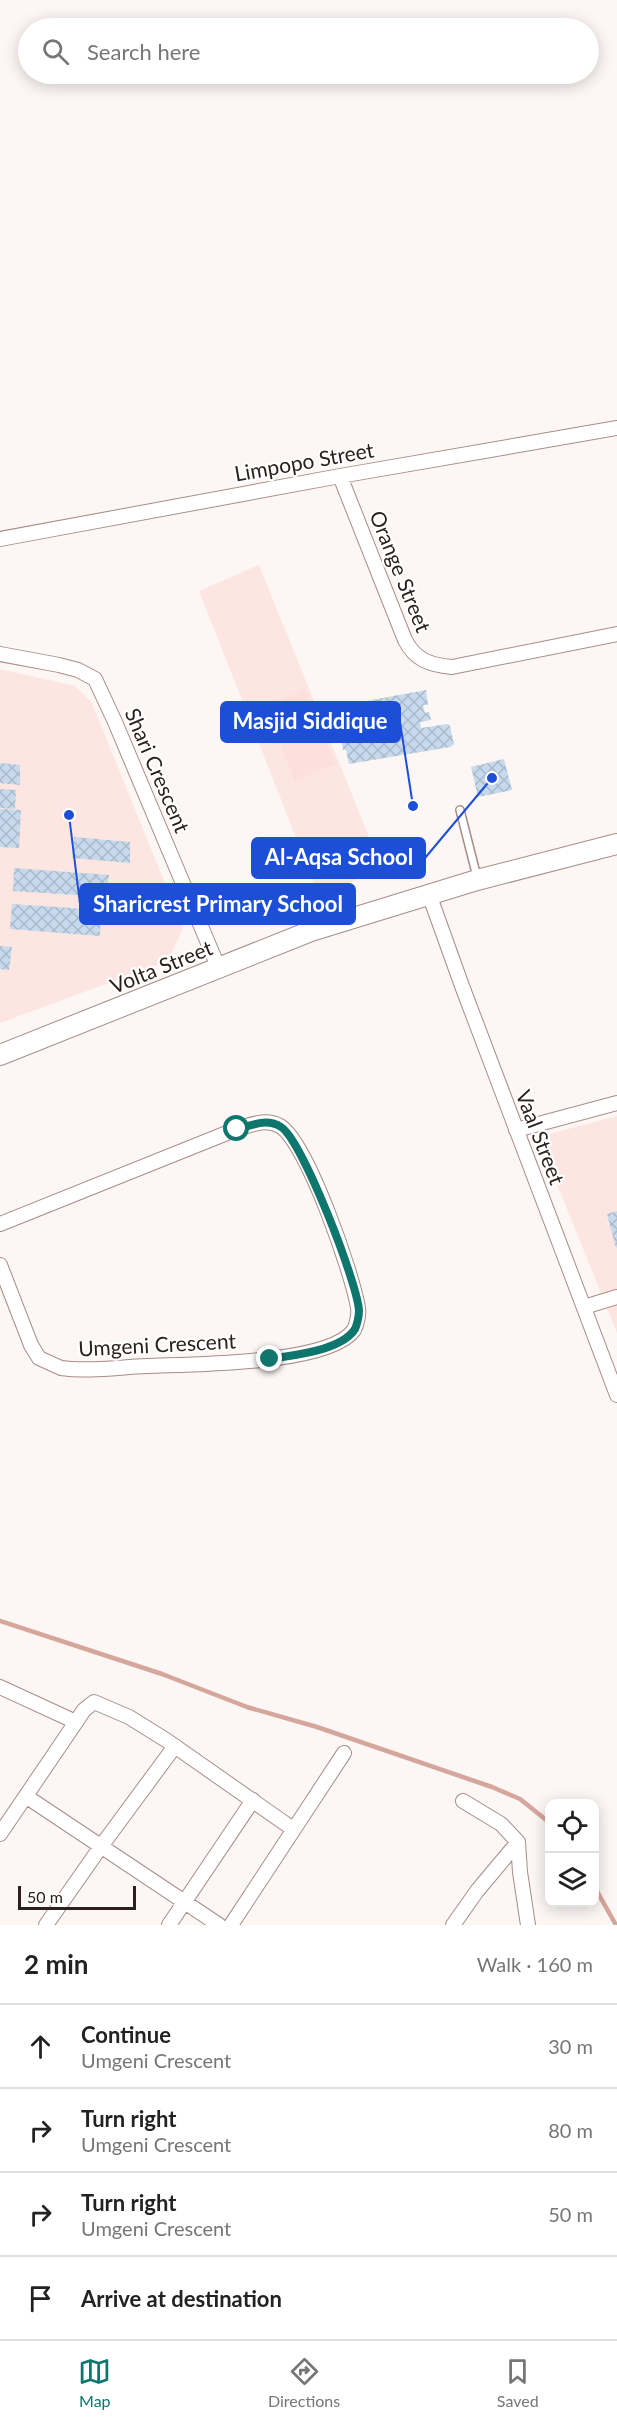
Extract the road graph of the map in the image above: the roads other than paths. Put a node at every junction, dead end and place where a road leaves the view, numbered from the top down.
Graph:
1 (617, 428) edge
2 (339, 476) junction
3 (0, 539) edge
4 (617, 634) edge
5 (0, 654) edge
6 (460, 810) dead end
7 (617, 844) edge
8 (477, 880) junction
9 (429, 894) junction
10 (219, 969) junction
11 (0, 1055) edge
12 (617, 1103) edge
13 (516, 1130) junction
14 (0, 1224) edge
15 (0, 1265) edge
16 (617, 1297) edge
17 (584, 1307) junction
18 (617, 1395) edge
19 (0, 1687) edge
20 (76, 1722) junction
21 (175, 1746) junction
22 (344, 1753) dead end
23 (27, 1797) junction
24 (253, 1800) junction
25 (464, 1801) dead end
26 (293, 1829) junction
27 (0, 1834) edge
28 (518, 1842) junction
29 (102, 1845) junction
30 (185, 1903) junction
31 (46, 1925) edge
32 (169, 1925) edge
33 (219, 1925) edge
34 (231, 1925) edge
35 (453, 1925) edge
36 (528, 1925) edge

1 - 2 street, Limpopo Street
2 - 3 street, Limpopo Street
2 - 4 street, Orange Street
5 - 10 street, Shari Crescent
6 - 8 lane
7 - 8 street, Volta Street
8 - 9 street, Volta Street
9 - 10 street, Volta Street
9 - 13 street, Vaal Street
10 - 11 street, Volta Street
12 - 13 street
13 - 17 street, Vaal Street
14 - 15 street, Umgeni Crescent
16 - 17 street
17 - 18 street, Vaal Street
19 - 20 street
20 - 21 street
20 - 23 street
21 - 24 street
21 - 29 street
22 - 26 street
23 - 27 street
23 - 29 street
24 - 26 street
24 - 30 street
25 - 28 street
26 - 34 street
28 - 35 street
28 - 36 street
29 - 30 street
29 - 31 street
30 - 32 street
30 - 33 street

